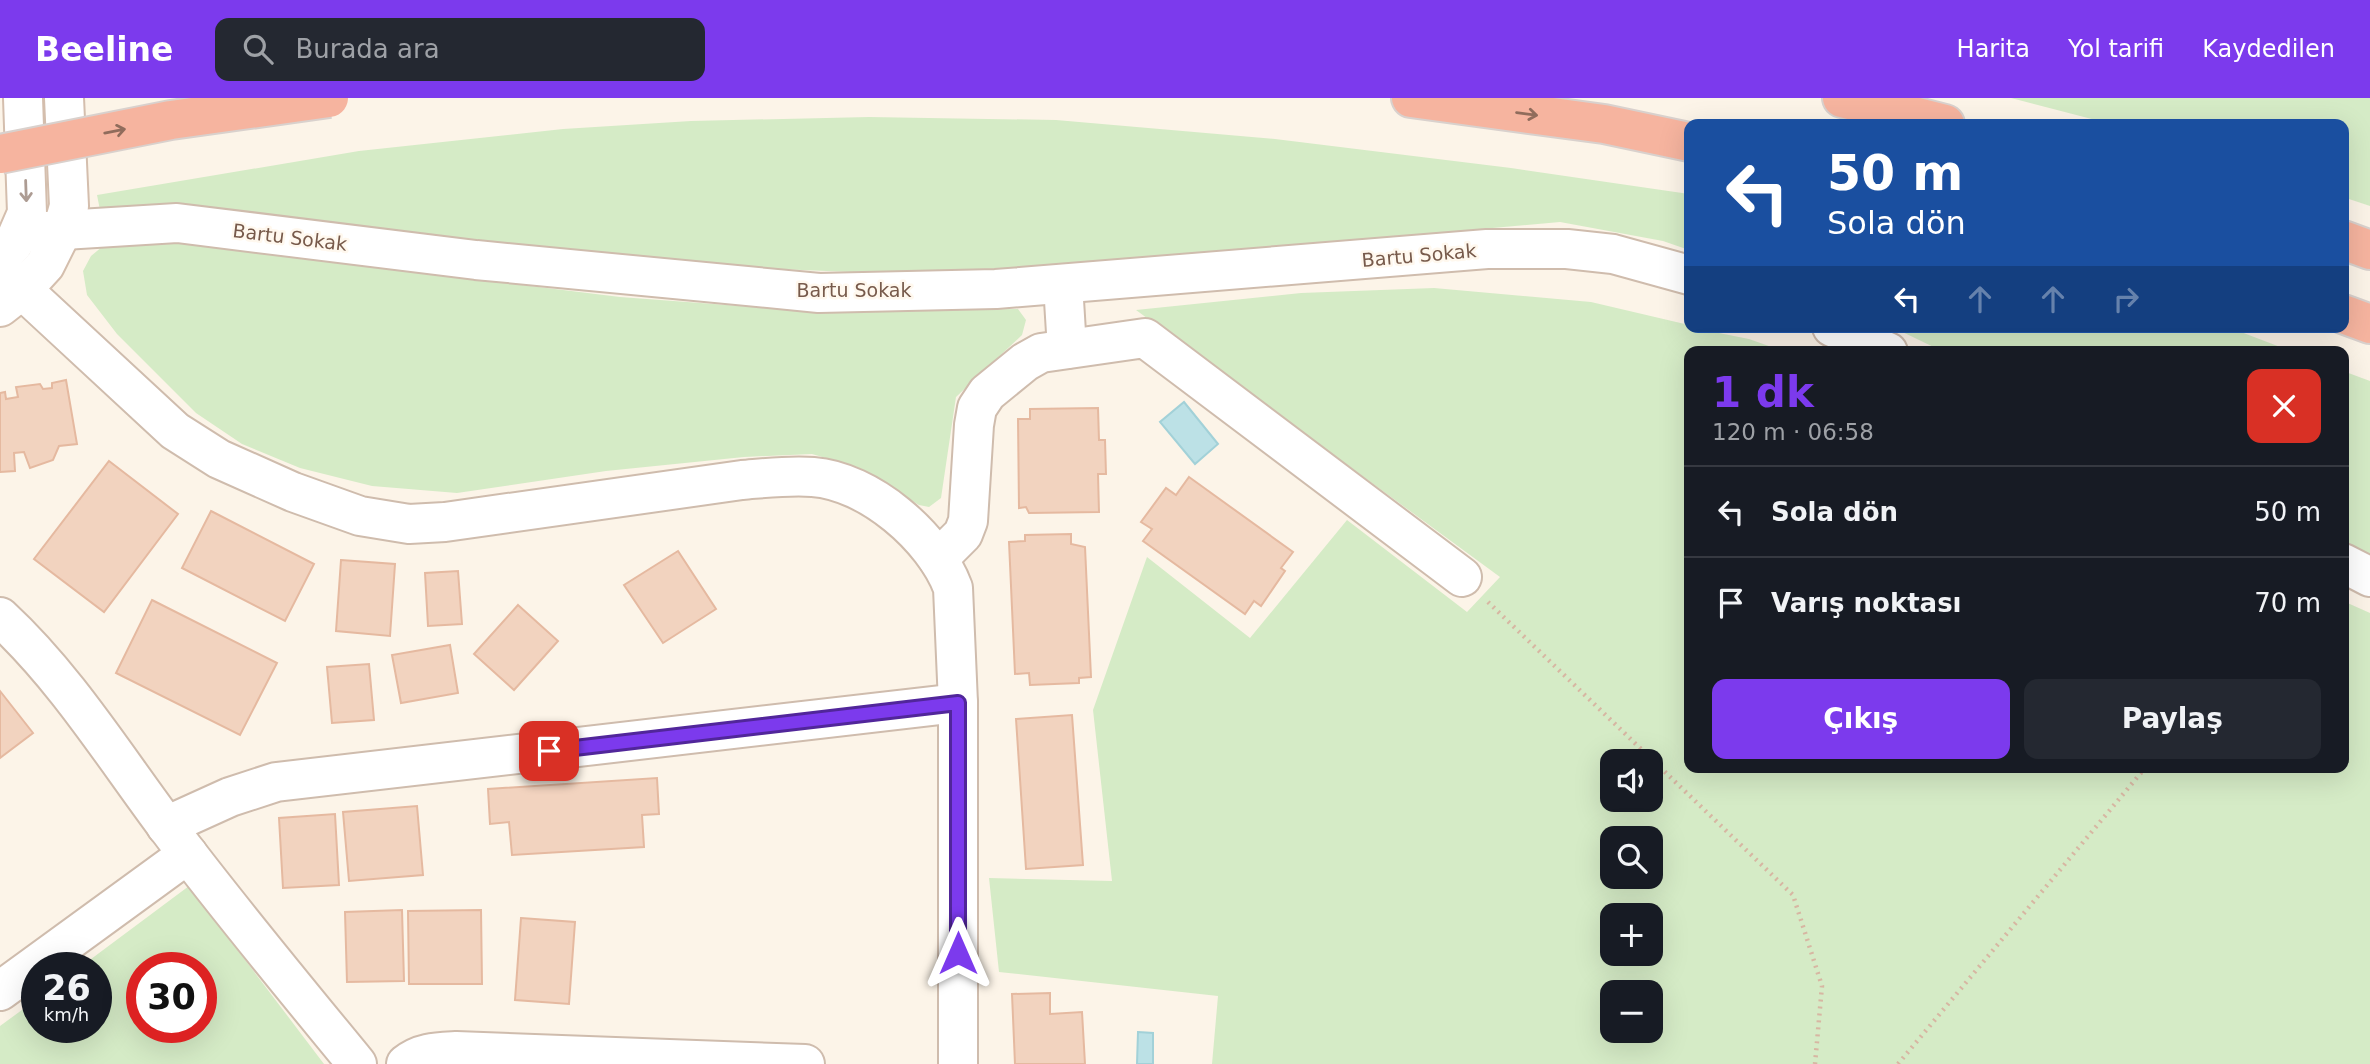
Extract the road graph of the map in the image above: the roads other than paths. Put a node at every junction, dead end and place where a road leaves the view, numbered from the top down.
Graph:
1 (23, 98) edge
2 (64, 98) edge
3 (329, 98) edge
4 (1411, 98) edge
5 (1842, 98) edge
6 (1925, 119) edge
7 (1684, 141) edge
8 (0, 154) edge
9 (62, 231) junction
10 (2349, 242) edge
11 (9, 246) edge
12 (2370, 250) edge
13 (1684, 274) edge
14 (1063, 284) junction
15 (8, 288) edge
16 (2349, 316) edge
17 (2370, 324) edge
18 (1845, 333) edge
19 (1875, 346) edge
20 (1067, 349) junction
21 (938, 559) junction
22 (2349, 566) edge
23 (2370, 577) edge
24 (1462, 578) road end
25 (0, 617) edge
26 (958, 703) junction
27 (177, 840) junction
28 (0, 991) edge
29 (357, 1064) edge
30 (406, 1064) edge
31 (805, 1064) edge
32 (958, 1064) edge

1 -> 11 street
2 - 9 street
8 -> 3 highway, bridge
4 -> 7 highway
5 - 6 highway
9 - 11 street, Bartu Sokak
9 - 14 street, Bartu Sokak
9 - 15 street
10 - 12 highway
13 - 14 street, Bartu Sokak
14 - 20 street
15 - 21 street
16 - 17 highway
18 - 19 street
20 - 21 street
20 - 24 street
21 - 26 street
22 - 23 street
25 - 27 street
26 - 27 street
26 - 32 street
27 - 28 street
27 - 29 street
30 - 31 street

